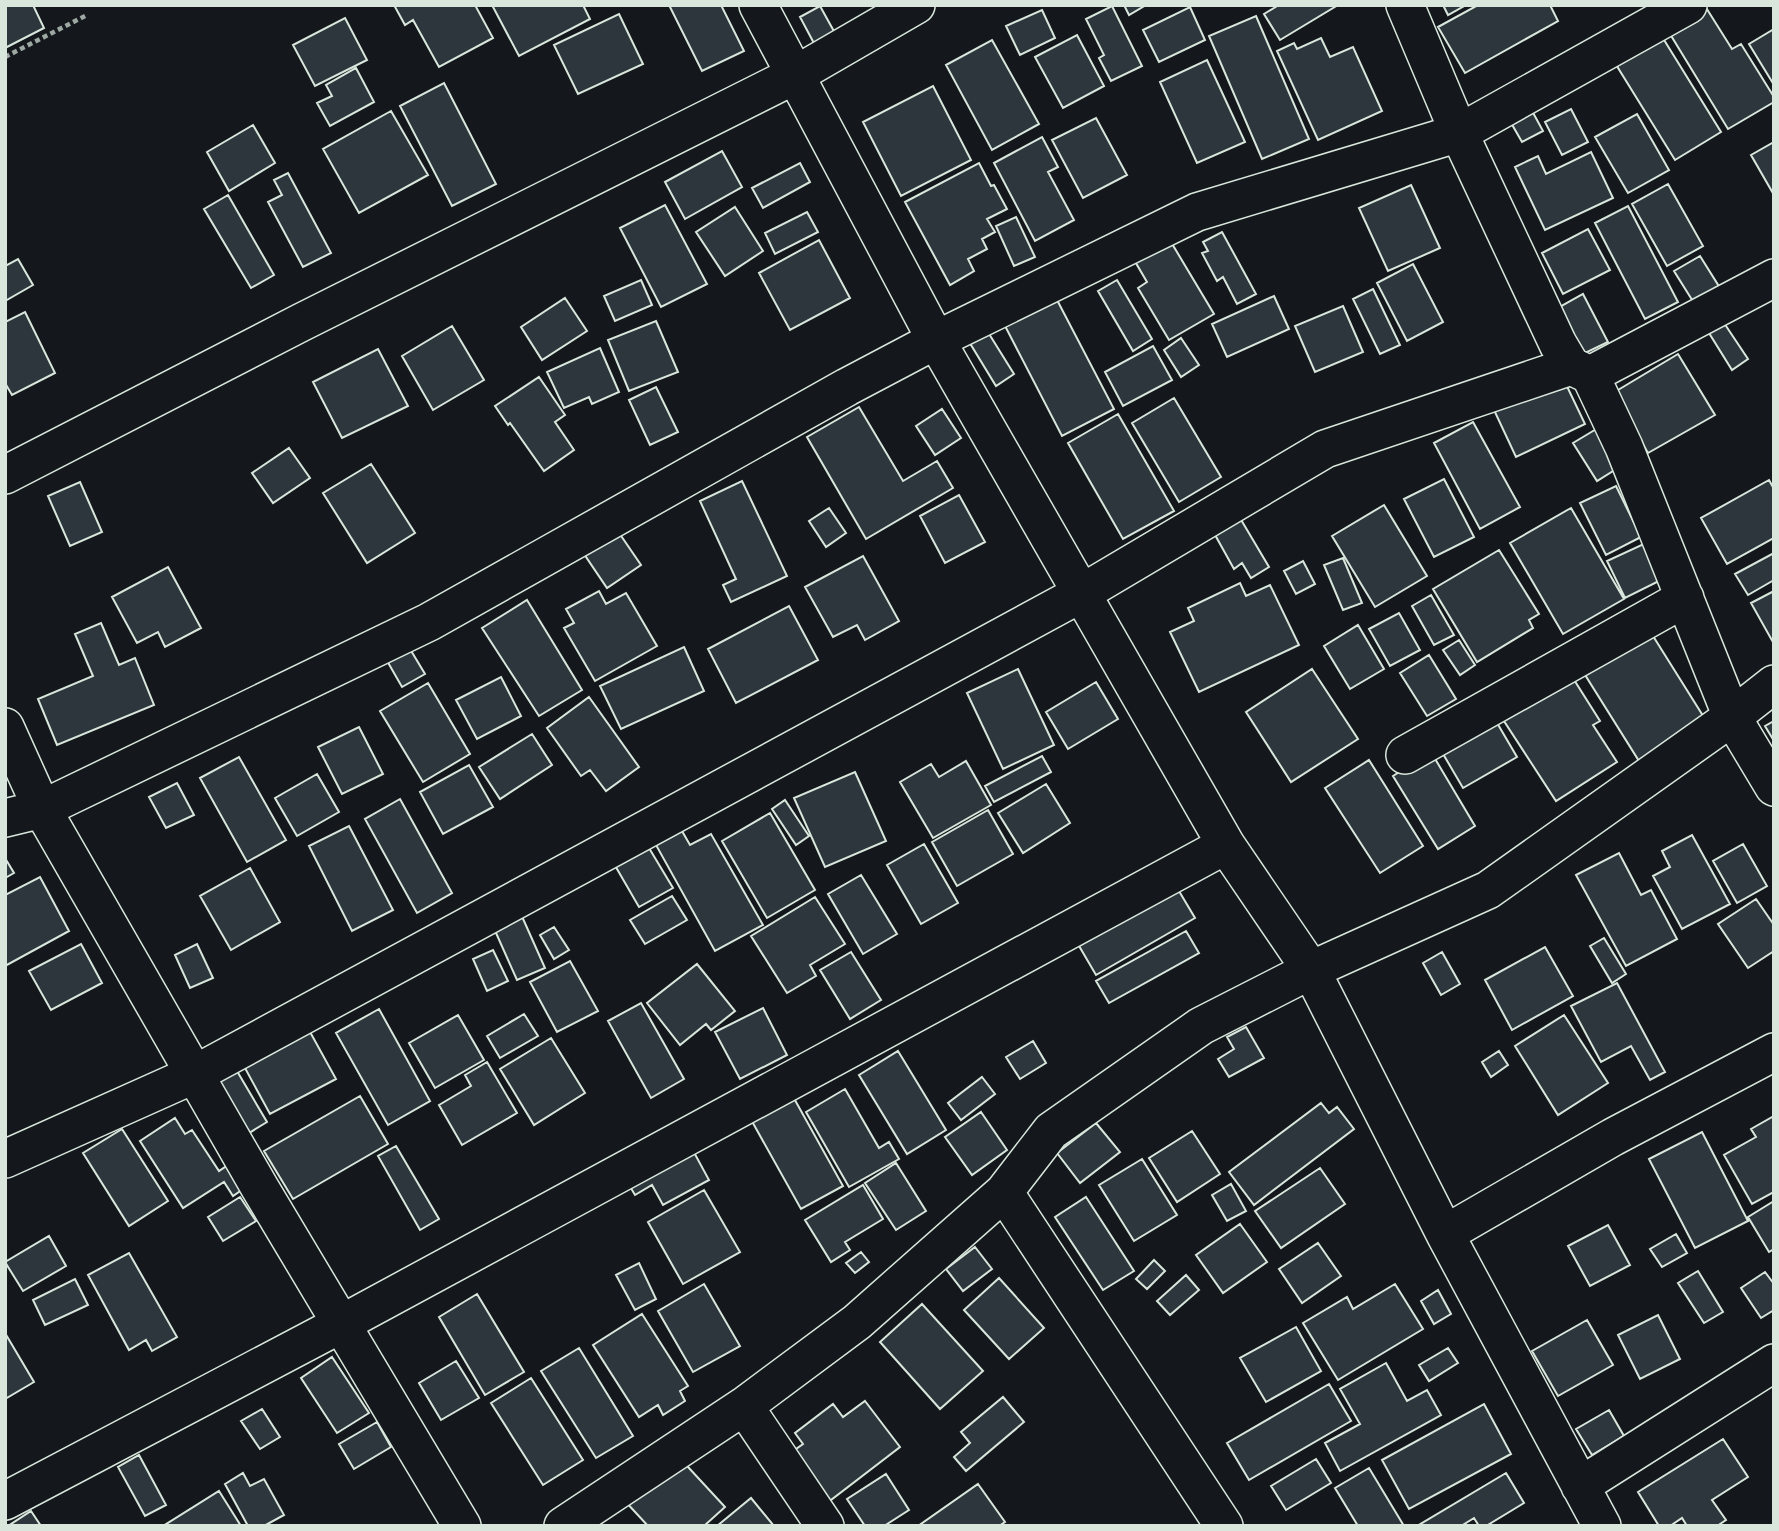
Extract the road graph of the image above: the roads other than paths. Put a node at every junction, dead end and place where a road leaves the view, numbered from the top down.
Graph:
1 (758, 5) edge
2 (916, 5) edge
3 (1405, 5) edge
4 (1688, 5) edge
5 (795, 75) junction
6 (1459, 133) junction
7 (1774, 278) edge
8 (936, 340) junction
9 (1581, 371) junction
10 (5, 475) edge
11 (1082, 593) junction
12 (1685, 597) junction
13 (1774, 684) edge
14 (1732, 717) junction
15 (5, 727) edge
16 (1405, 755) dead end
17 (1774, 787) edge
18 (42, 809) junction
19 (5, 818) edge
20 (1226, 845) junction
21 (1311, 970) junction
22 (1774, 1052) edge
23 (195, 1074) junction
24 (5, 1159) edge
25 (1004, 1192) junction
26 (1445, 1234) junction
27 (341, 1324) junction
28 (1774, 1363) edge
29 (744, 1406) junction
30 (1580, 1486) junction
31 (5, 1501) edge
32 (462, 1526) edge
33 (563, 1526) edge
34 (825, 1526) edge
35 (1224, 1526) edge
36 (1602, 1526) edge

1 - 5 street
2 - 5 street
3 - 6 street
4 - 6 street
5 - 8 street
5 - 10 street
6 - 8 street
6 - 9 street
7 - 9 street
8 - 11 street
8 - 18 street
9 - 11 street
9 - 12 street
11 - 20 street
11 - 23 street
12 - 14 street
12 - 16 street
13 - 14 street
14 - 17 street
14 - 21 street
15 - 18 street
18 - 19 street
18 - 23 street
20 - 21 street
20 - 27 street
21 - 25 street
21 - 26 street
22 - 26 street
23 - 24 street
23 - 27 street
25 - 29 street
25 - 35 street
26 - 30 street
27 - 31 street
27 - 32 street
28 - 30 street
29 - 33 street
29 - 34 street
30 - 36 street

